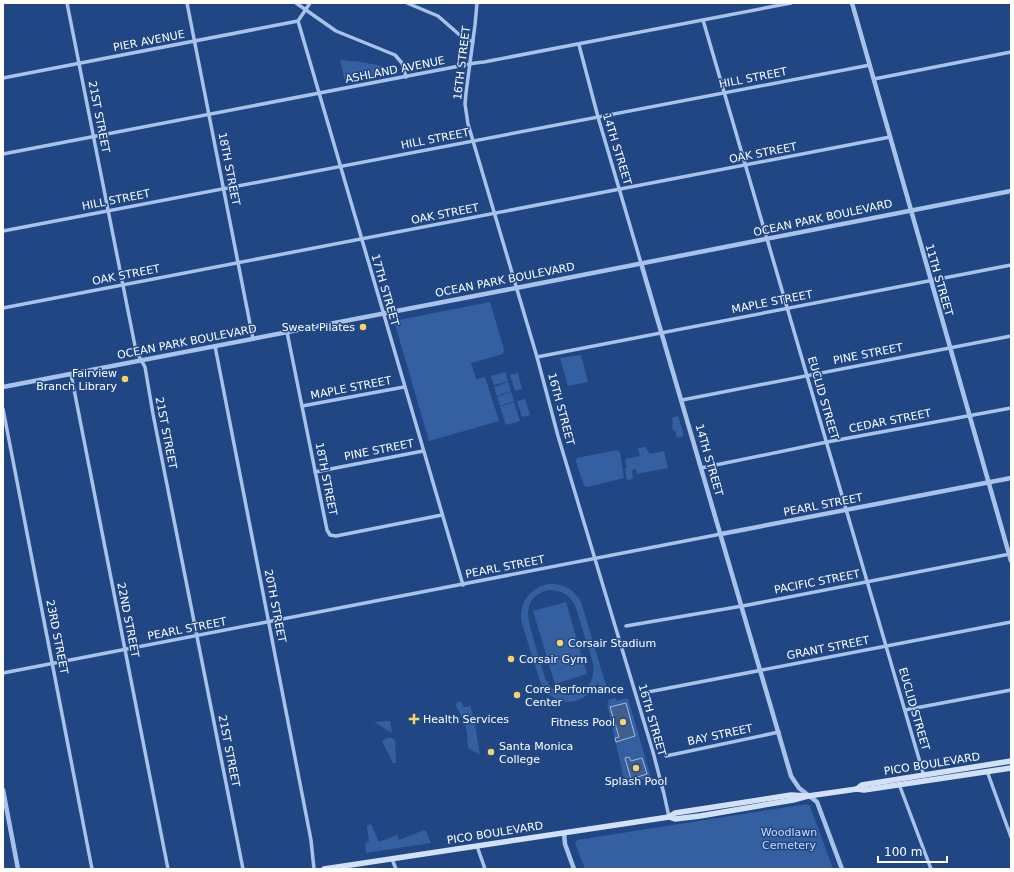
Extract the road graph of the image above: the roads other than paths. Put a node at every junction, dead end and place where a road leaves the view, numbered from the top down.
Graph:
1 (67, 3) edge
2 (187, 3) edge
3 (296, 3) edge
4 (310, 3) edge
5 (408, 3) edge
6 (477, 3) edge
7 (791, 3) edge
8 (852, 3) edge
9 (305, 10) junction
10 (703, 20) junction
11 (298, 21) junction
12 (194, 41) junction
13 (473, 42) junction
14 (579, 45) junction
15 (1011, 52) edge
16 (79, 63) junction
17 (470, 64) junction
18 (870, 65) junction
19 (406, 77) junction
20 (3, 78) edge
21 (874, 79) junction
22 (319, 93) junction
23 (725, 93) junction
24 (209, 115) junction
25 (598, 117) junction
26 (94, 136) junction
27 (890, 137) junction
28 (472, 141) junction
29 (3, 154) edge
30 (747, 165) junction
31 (340, 167) junction
32 (224, 189) junction
33 (620, 190) junction
34 (1011, 191) edge
35 (108, 210) junction
36 (910, 210) junction
37 (494, 214) junction
38 (3, 231) edge
39 (361, 239) junction
40 (767, 239) junction
41 (238, 263) junction
42 (641, 263) junction
43 (1011, 265) edge
44 (930, 281) junction
45 (123, 285) junction
46 (516, 288) junction
47 (3, 308) edge
48 (787, 308) junction
49 (383, 314) junction
50 (287, 332) junction
51 (661, 332) junction
52 (1011, 336) edge
53 (253, 339) junction
54 (215, 346) junction
55 (949, 348) junction
56 (537, 357) junction
57 (141, 361) junction
58 (71, 374) junction
59 (808, 375) junction
60 (3, 387) edge
61 (404, 387) junction
62 (682, 400) junction
63 (302, 406) junction
64 (1011, 408) edge
65 (3, 409) edge
66 (969, 416) junction
67 (827, 442) junction
68 (423, 451) junction
69 (701, 468) junction
70 (315, 472) junction
71 (1011, 478) edge
72 (988, 482) junction
73 (847, 510) junction
74 (442, 515) junction
75 (721, 534) junction
76 (1010, 554) edge
77 (595, 559) junction
78 (1011, 561) edge
79 (868, 582) junction
80 (463, 584) junction
81 (742, 606) junction
82 (269, 622) junction
83 (1011, 622) edge
84 (626, 626) dead end
85 (197, 636) junction
86 (886, 645) junction
87 (125, 650) junction
88 (53, 664) junction
89 (761, 670) junction
90 (3, 673) edge
91 (1011, 690) edge
92 (648, 692) dead end
93 (905, 710) junction
94 (779, 732) junction
95 (666, 756) dead end
96 (1011, 762) edge
97 (985, 765) junction
98 (1011, 768) edge
99 (987, 772) junction
100 (925, 778) junction
101 (899, 782) junction
102 (3, 790) edge
103 (808, 796) junction
104 (738, 803) junction
105 (739, 810) junction
106 (707, 812) junction
107 (669, 817) junction
108 (564, 833) junction
109 (1011, 837) edge
110 (477, 846) junction
111 (392, 859) junction
112 (18, 869) edge
113 (92, 869) edge
114 (168, 869) edge
115 (242, 869) edge
116 (314, 869) edge
117 (324, 869) edge
118 (396, 869) edge
119 (485, 869) edge
120 (574, 869) edge
121 (842, 869) edge
122 (931, 869) edge

1 - 16 street, 21ST STREET
2 - 12 street, 18TH STREET
3 - 9 street
4 - 9 street
5 - 13 street
6 - 13 street, 16TH STREET
7 - 10 street, ASHLAND AVENUE
8 - 18 street, 11TH STREET
9 - 11 street
9 - 19 street
10 - 14 street, ASHLAND AVENUE
10 - 23 street, EUCLID STREET
11 - 12 street, PIER AVENUE
11 - 22 street, 17TH STREET
12 - 16 street, PIER AVENUE
12 - 24 street, 18TH STREET
13 - 17 street, 16TH STREET
14 - 17 street, ASHLAND AVENUE
14 - 25 street, 14TH STREET
15 - 21 street
16 - 20 street, PIER AVENUE
16 - 26 street, 21ST STREET
17 - 19 street, ASHLAND AVENUE
17 - 28 street, 16TH STREET
18 - 21 street, 11TH STREET
18 - 23 street, HILL STREET
19 - 22 street, ASHLAND AVENUE
21 - 27 street, 11TH STREET
22 - 24 street, ASHLAND AVENUE
22 - 31 street, 17TH STREET
23 - 25 street, HILL STREET
23 - 30 street, EUCLID STREET
24 - 26 street, ASHLAND AVENUE
24 - 32 street, 18TH STREET
25 - 28 street, HILL STREET
25 - 33 street, 14TH STREET
26 - 29 street, ASHLAND AVENUE
26 - 35 street, 21ST STREET
27 - 30 street, OAK STREET
27 - 36 street, 11TH STREET
28 - 31 street, HILL STREET
28 - 37 street, 16TH STREET
30 - 33 street, OAK STREET
30 - 40 street, EUCLID STREET
31 - 32 street, HILL STREET
31 - 39 street, 17TH STREET
32 - 35 street, HILL STREET
32 - 41 street, 18TH STREET
33 - 37 street, OAK STREET
33 - 42 street, 14TH STREET
34 - 36 street, OCEAN PARK BOULEVARD
35 - 38 street, HILL STREET
35 - 45 street, 21ST STREET
36 - 40 street, OCEAN PARK BOULEVARD
36 - 44 street, 11TH STREET
37 - 39 street, OAK STREET
37 - 46 street, 16TH STREET
39 - 41 street, OAK STREET
39 - 49 street, 17TH STREET
40 - 42 street, OCEAN PARK BOULEVARD
40 - 48 street, EUCLID STREET
41 - 45 street, OAK STREET
41 - 53 street, 18TH STREET
42 - 46 street, OCEAN PARK BOULEVARD
42 - 51 street, 14TH STREET
43 - 44 street, MAPLE STREET
44 - 48 street, MAPLE STREET
44 - 55 street, 11TH STREET
45 - 47 street, OAK STREET
45 - 57 street, 21ST STREET
46 - 49 street, OCEAN PARK BOULEVARD
46 - 56 street, 16TH STREET
48 - 51 street, MAPLE STREET
48 - 59 street, EUCLID STREET
49 - 50 street, OCEAN PARK BOULEVARD
49 - 61 street, 17TH STREET
50 - 53 street, OCEAN PARK BOULEVARD
50 - 63 street, 18TH STREET
51 - 56 street, MAPLE STREET
51 - 62 street, 14TH STREET
52 - 55 street, PINE STREET
53 - 54 street, OCEAN PARK BOULEVARD
54 - 57 street, OCEAN PARK BOULEVARD
54 - 82 street, 20TH STREET
55 - 59 street, PINE STREET
55 - 66 street, 11TH STREET
56 - 77 street, 16TH STREET
57 - 58 street, OCEAN PARK BOULEVARD
57 - 85 street, 21ST STREET
58 - 60 street, OCEAN PARK BOULEVARD
58 - 87 street, 22ND STREET
59 - 62 street, PINE STREET
59 - 67 street, EUCLID STREET
61 - 63 street, MAPLE STREET
61 - 68 street, 17TH STREET
62 - 69 street, 14TH STREET
63 - 70 street, 18TH STREET
64 - 66 street, CEDAR STREET
65 - 88 street, 23RD STREET
66 - 67 street, CEDAR STREET
66 - 72 street, 11TH STREET
67 - 69 street, CEDAR STREET
67 - 73 street, EUCLID STREET
68 - 70 street, PINE STREET
68 - 74 street, 17TH STREET
69 - 75 street, 14TH STREET
70 - 74 street, 18TH STREET
71 - 72 street, PEARL STREET
72 - 73 street, PEARL STREET
72 - 76 street, 11TH STREET
73 - 75 street, PEARL STREET
73 - 79 street, EUCLID STREET
74 - 80 street, 17TH STREET
75 - 77 street, PEARL STREET
75 - 81 street, 14TH STREET
76 - 78 street, 11TH STREET
76 - 79 street, PACIFIC STREET
77 - 80 street, PEARL STREET
77 - 107 street, 16TH STREET
79 - 81 street, PACIFIC STREET
79 - 86 street, EUCLID STREET
80 - 82 street, PEARL STREET
81 - 84 street, PACIFIC STREET
81 - 89 street, 14TH STREET
82 - 85 street, PEARL STREET
82 - 116 street, 20TH STREET
83 - 86 street, GRANT STREET
85 - 87 street, PEARL STREET
85 - 115 street, 21ST STREET
86 - 89 street, GRANT STREET
86 - 93 street, EUCLID STREET
87 - 88 street, PEARL STREET
87 - 114 street, 22ND STREET
88 - 90 street, PEARL STREET
88 - 113 street, 23RD STREET
89 - 92 street, GRANT STREET
89 - 94 street, 14TH STREET
91 - 93 street
93 - 100 street, EUCLID STREET
94 - 95 street, BAY STREET
94 - 103 street, 14TH STREET
96 - 97 main road, PICO BOULEVARD
97 - 99 street
97 - 100 main road, PICO BOULEVARD
98 - 99 main road, PICO BOULEVARD
99 - 100 main road, PICO BOULEVARD
99 - 109 street
100 - 101 main road, PICO BOULEVARD
101 - 103 main road, PICO BOULEVARD
101 - 122 street
102 - 112 street
103 - 104 main road, PICO BOULEVARD
103 - 105 main road, PICO BOULEVARD
103 - 121 street, 14TH STREET
104 - 105 main road
104 - 106 main road, PICO BOULEVARD
105 - 106 main road, PICO BOULEVARD
106 - 107 main road, PICO BOULEVARD
107 - 108 main road, PICO BOULEVARD
108 - 110 main road, PICO BOULEVARD
108 - 120 street
110 - 111 main road, PICO BOULEVARD
110 - 119 street
111 - 117 main road, PICO BOULEVARD
111 - 118 street

